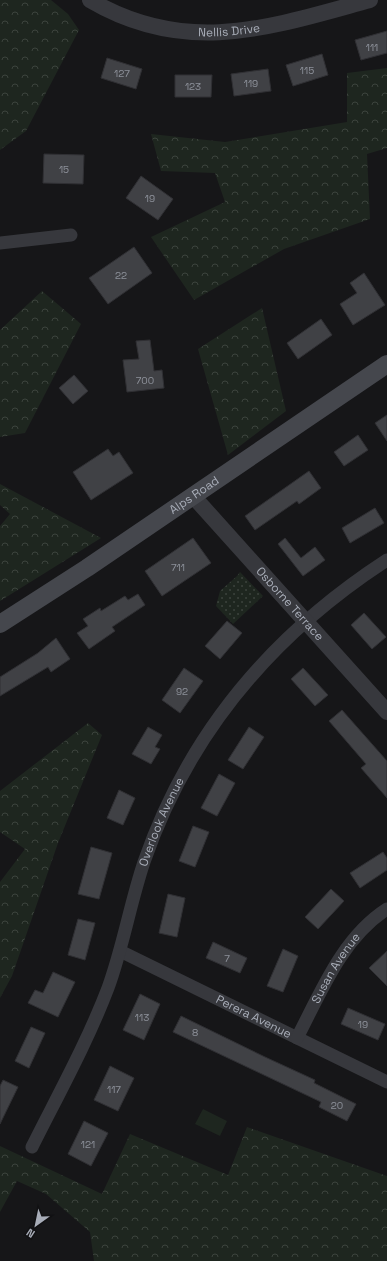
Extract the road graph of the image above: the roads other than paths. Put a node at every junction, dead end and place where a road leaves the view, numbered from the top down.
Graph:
1 (90, 0) edge
2 (370, 0) edge
3 (71, 236) dead end
4 (0, 243) edge
5 (387, 364) edge
6 (192, 496) junction
7 (387, 560) edge
8 (305, 621) junction
9 (0, 624) edge
10 (387, 712) edge
11 (387, 909) edge
12 (120, 951) junction
13 (297, 1038) junction
14 (387, 1082) edge
15 (32, 1147) dead end

1 - 2 street, Nellis Drive
3 - 4 street
5 - 6 main road, Alps Road
6 - 8 street, Osborne Terrace
6 - 9 main road, Alps Road
7 - 8 street, Overlook Avenue
8 - 10 street, Osborne Terrace
8 - 12 street, Overlook Avenue
11 - 13 street, Susan Avenue
12 - 13 street, Perera Avenue
12 - 15 street, Overlook Avenue
13 - 14 street, Perera Avenue

